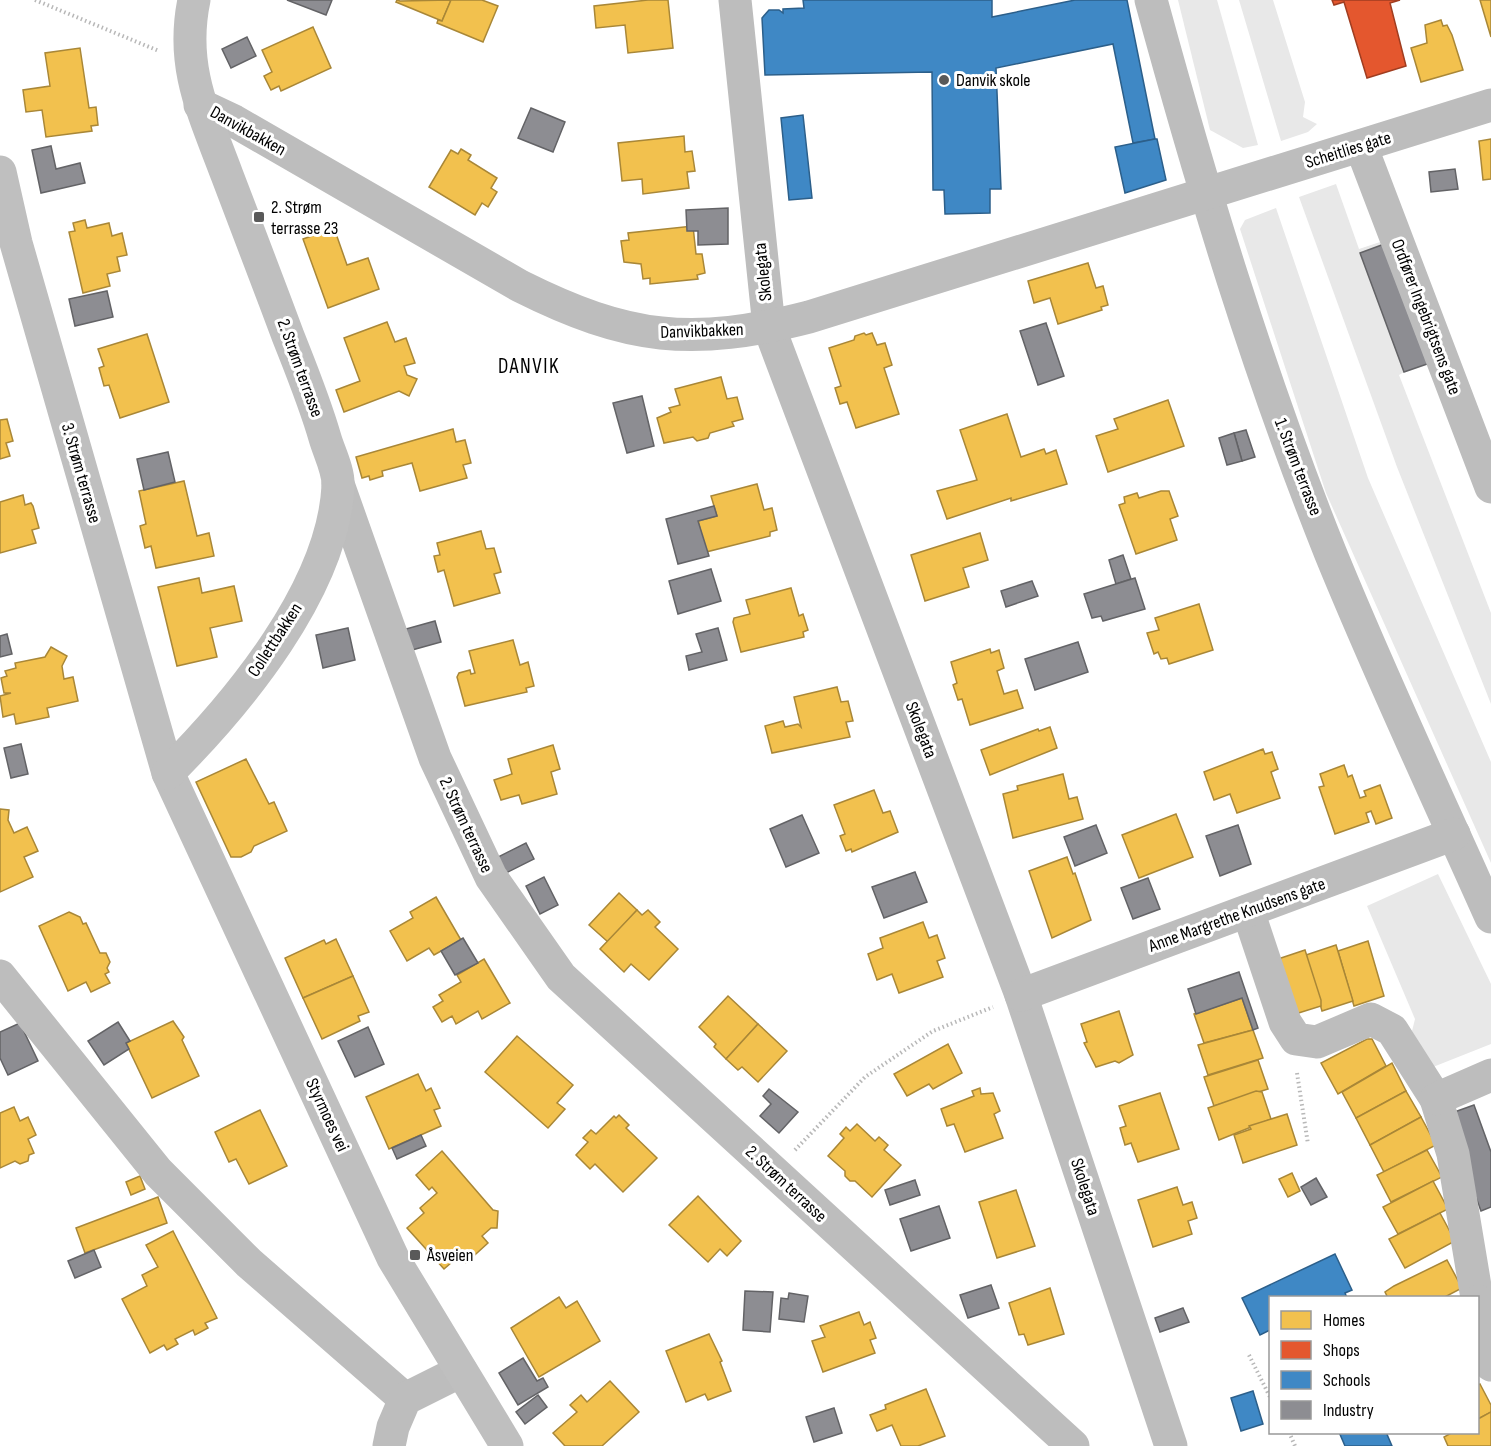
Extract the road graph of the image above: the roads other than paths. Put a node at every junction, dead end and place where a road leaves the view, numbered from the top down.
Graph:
1 (735, 0) edge
2 (1151, 0) edge
3 (198, 4) edge
4 (200, 105) junction
5 (1491, 105) edge
6 (1361, 146) junction
7 (0, 172) edge
8 (1205, 195) junction
9 (769, 327) junction
10 (339, 484) junction
11 (1491, 487) edge
12 (168, 773) junction
13 (1454, 834) junction
14 (1248, 911) junction
15 (1491, 917) edge
16 (0, 976) edge
17 (1021, 995) junction
18 (1491, 1075) edge
19 (1436, 1099) junction
20 (1477, 1296) edge
21 (1479, 1311) edge
22 (1491, 1365) edge
23 (461, 1371) junction
24 (405, 1399) junction
25 (389, 1446) edge
26 (507, 1446) edge
27 (1073, 1446) edge
28 (1171, 1446) edge

1 - 9 street, Skolegata
2 - 8 street, 1. Strøm terrasse
3 - 4 main road, 2. Strøm terrasse
4 - 9 street, Danvikbakken
4 - 10 main road, 2. Strøm terrasse
5 - 6 street, Scheitlies gate
6 - 8 street, Scheitlies gate
6 - 11 street, Ordfører Ingebrigtsens gate
7 - 12 main road, 3. Strøm terrasse
8 - 9 street, Danvikbakken
8 - 13 street, 1. Strøm terrasse
9 - 17 street, Skolegata
10 - 12 main road, Collettbakken
10 - 27 street, 2. Strøm terrasse
12 - 23 main road, Styrmoes vei
13 - 14 street, Anne Margrethe Knudsens gate
13 - 15 street, 1. Strøm terrasse
14 - 17 street, Anne Margrethe Knudsens gate
14 - 19 street
16 - 24 street
17 - 28 street, Skolegata
18 - 19 street
19 - 20 street
21 - 22 street
23 - 24 street
23 - 26 main road, Styrmoes vei
24 - 25 street

